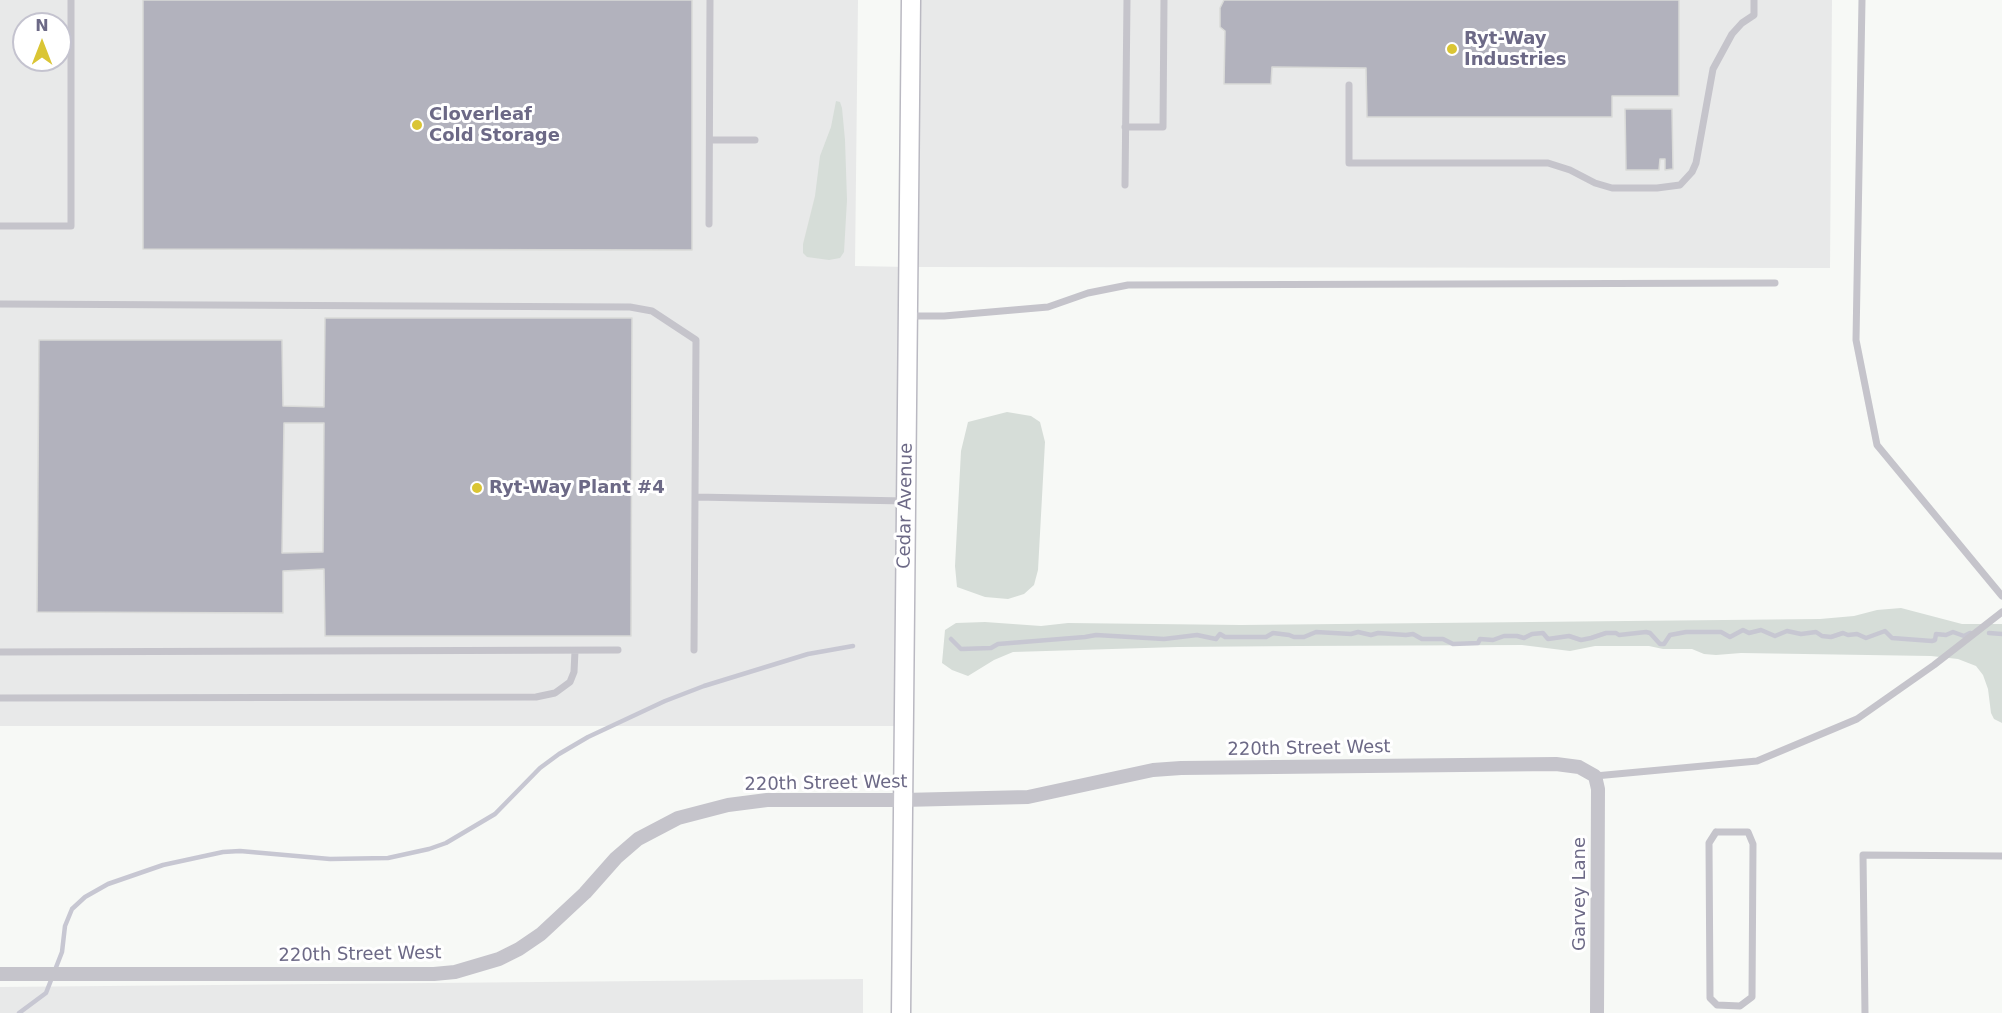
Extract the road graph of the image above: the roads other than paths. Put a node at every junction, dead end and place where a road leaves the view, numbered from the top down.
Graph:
1 (71, 0) edge
2 (710, 0) edge
3 (911, 0) edge
4 (1126, 0) edge
5 (1164, 0) edge
6 (1754, 0) edge
7 (1862, 0) edge
8 (1349, 85) dead end
9 (1125, 127) junction
10 (710, 140) junction
11 (755, 140) dead end
12 (1125, 185) dead end
13 (709, 224) dead end
14 (0, 226) edge
15 (1775, 283) dead end
16 (0, 304) edge
17 (908, 316) junction
18 (695, 496) junction
19 (906, 501) junction
20 (2002, 596) edge
21 (2002, 612) edge
22 (618, 650) dead end
23 (694, 650) dead end
24 (575, 651) junction
25 (0, 652) edge
26 (0, 698) edge
27 (1595, 776) junction
28 (903, 800) junction
29 (2002, 856) edge
30 (0, 974) edge
31 (1722, 1009) edge
32 (1740, 1010) edge
33 (901, 1013) edge
34 (1597, 1013) edge
35 (1865, 1013) edge

1 - 14 lane
2 - 10 lane
3 - 17 main road, Cedar Avenue
4 - 9 lane
5 - 9 lane
6 - 8 lane
7 - 20 lane
9 - 12 lane
10 - 11 lane
10 - 13 lane
15 - 17 lane
16 - 18 lane
17 - 19 main road, Cedar Avenue
18 - 19 lane
18 - 23 lane
19 - 28 main road, Cedar Avenue
21 - 27 lane
22 - 24 lane
24 - 25 lane
24 - 26 lane
27 - 28 street, 220th Street West
27 - 34 street, Garvey Lane
28 - 30 street, 220th Street West
28 - 33 main road, Cedar Avenue
29 - 35 lane
31 - 32 lane
31 - 32 lane

